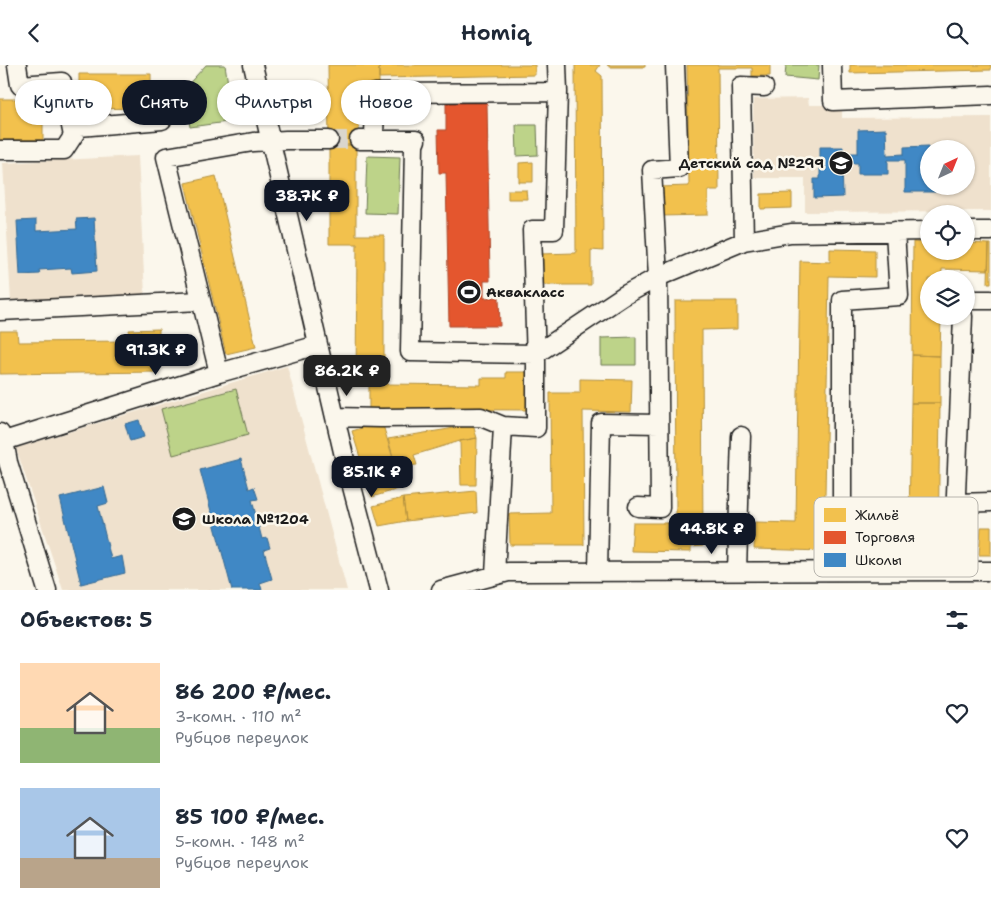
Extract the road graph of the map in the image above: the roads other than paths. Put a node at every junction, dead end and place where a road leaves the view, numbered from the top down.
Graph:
1 (17, 65) edge
2 (253, 65) edge
3 (557, 65) edge
4 (674, 65) edge
5 (832, 65) edge
6 (764, 87) dead end
7 (558, 92) junction
8 (991, 95) edge
9 (122, 123) edge
10 (73, 137) junction
11 (329, 140) tunnel mouth
12 (271, 141) junction
13 (0, 150) edge
14 (896, 231) junction
15 (920, 231) edge
16 (975, 231) edge
17 (991, 231) edge
18 (744, 241) junction
19 (658, 277) junction
20 (975, 300) edge
21 (991, 300) edge
22 (200, 301) junction
23 (0, 311) edge
24 (963, 325) edge
25 (318, 345) junction
26 (536, 354) junction
27 (219, 373) junction
28 (335, 417) junction
29 (659, 424) junction
30 (503, 425) junction
31 (741, 436) dead end
32 (2, 437) edge
33 (842, 497) edge
34 (956, 497) edge
35 (991, 501) edge
36 (978, 502) edge
37 (638, 507) dead end
38 (737, 571) junction
39 (814, 571) edge
40 (978, 571) edge
41 (991, 571) edge
42 (598, 572) junction
43 (496, 575) junction
44 (47, 590) edge
45 (379, 590) edge
46 (441, 590) edge

1 - 10 street
2 - 12 street
3 - 7 street
4 - 19 street
5 - 8 street
6 - 18 street
7 - 26 street
7 - 26 street
9 - 10 street
10 - 13 street
11 - 12 street
12 - 22 street
12 - 25 street
14 - 15 street
14 - 18 street
14 - 33 street
16 - 17 street
18 - 19 street
19 - 26 street
19 - 29 street
20 - 21 street
22 - 23 street
22 - 27 street
24 - 34 street
25 - 27 street
25 - 28 street
26 - 30 street
27 - 32 street
28 - 30 street
28 - 45 street
29 - 37 street
29 - 42 street
30 - 43 street
31 - 38 street
32 - 44 street
35 - 36 street
38 - 39 street
38 - 42 street
40 - 41 street
42 - 43 street
43 - 46 street

